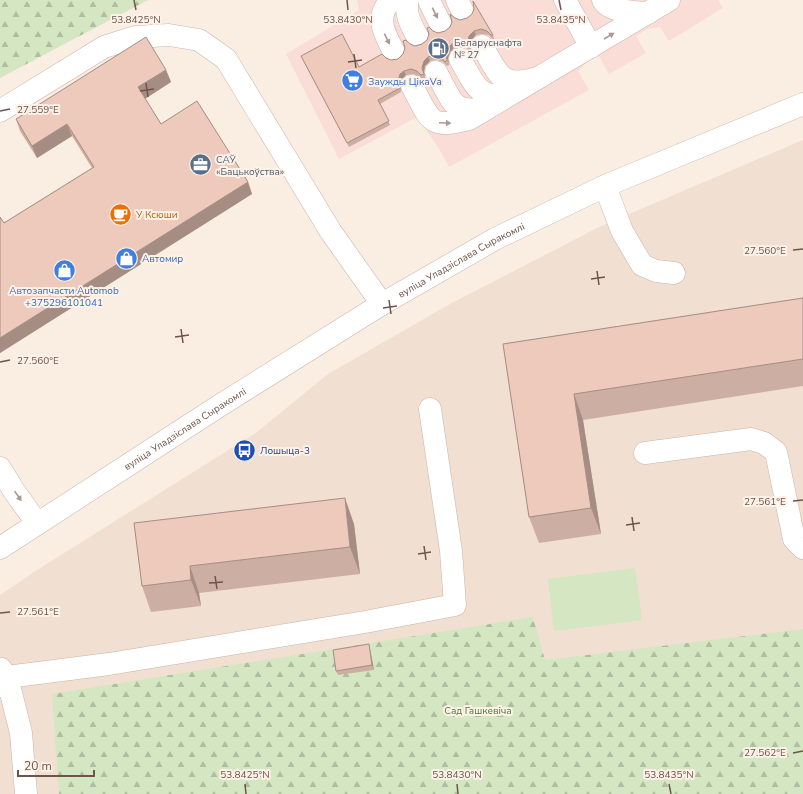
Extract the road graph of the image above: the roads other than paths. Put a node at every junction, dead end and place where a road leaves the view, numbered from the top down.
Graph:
1 (392, 0) edge
2 (408, 0) edge
3 (430, 0) edge
4 (565, 0) edge
5 (603, 0) edge
6 (669, 0) edge
7 (648, 13) junction
8 (441, 25) dead end
9 (418, 38) dead end
10 (482, 46) dead end
11 (591, 47) junction
12 (394, 52) dead end
13 (460, 59) dead end
14 (436, 72) dead end
15 (540, 78) junction
16 (412, 86) dead end
17 (518, 91) junction
18 (803, 104) edge
19 (494, 105) junction
20 (0, 111) edge
21 (605, 186) junction
22 (674, 273) dead end
23 (382, 304) junction
24 (430, 409) dead end
25 (645, 453) dead end
26 (0, 468) edge
27 (37, 523) junction
28 (0, 548) edge
29 (803, 548) edge
30 (2, 677) edge
31 (26, 794) edge

1 -> 12 street
2 - 9 street
3 -> 8 street
4 - 11 street
5 - 7 street
6 - 7 street
11 -> 7 street
10 - 15 street
11 - 15 street
13 - 17 street
14 - 19 street
15 - 17 street
16 -> 19 street
17 - 19 street
18 - 21 street, вуліца Уладзіслава Сыракомлі
20 - 23 street
21 - 22 street
21 - 23 street, вуліца Уладзіслава Сыракомлі
23 - 27 street, вуліца Уладзіслава Сыракомлі
24 - 30 street
25 - 29 street
26 -> 27 street
27 - 28 street, вуліца Уладзіслава Сыракомлі
30 - 31 street

